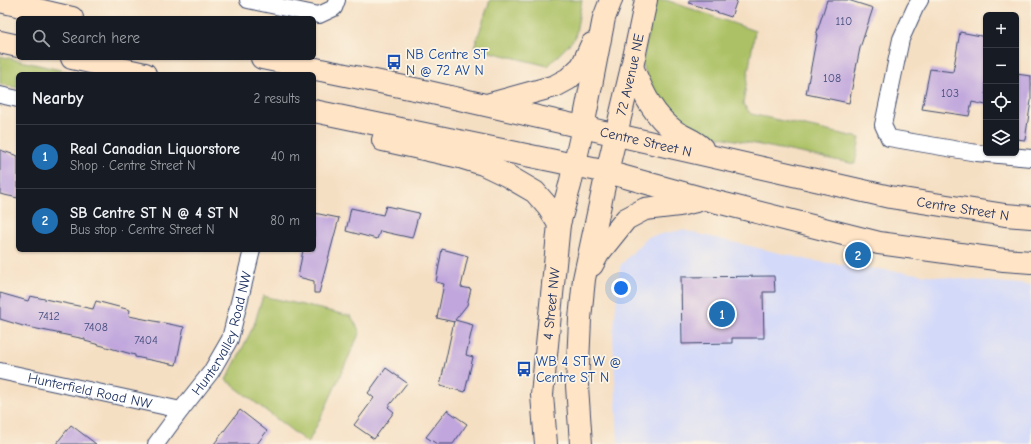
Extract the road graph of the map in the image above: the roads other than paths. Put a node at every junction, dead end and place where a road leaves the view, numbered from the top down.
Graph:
1 (248, 0) edge
2 (338, 0) edge
3 (646, 0) edge
4 (920, 0) edge
5 (0, 1) edge
6 (608, 9) edge
7 (64, 16) edge
8 (0, 42) edge
9 (16, 46) edge
10 (81, 60) edge
11 (272, 60) edge
12 (632, 67) junction
13 (136, 72) edge
14 (0, 95) edge
15 (16, 99) edge
16 (486, 105) junction
17 (316, 111) edge
18 (316, 112) edge
19 (583, 127) junction
20 (616, 135) junction
21 (710, 156) junction
22 (1031, 158) edge
23 (574, 165) junction
24 (607, 172) junction
25 (705, 199) junction
26 (1031, 217) edge
27 (559, 224) junction
28 (252, 252) edge
29 (1031, 262) edge
30 (584, 279) junction
31 (0, 370) edge
32 (181, 410) junction
33 (156, 444) edge
34 (546, 444) edge
35 (581, 444) edge

1 - 2 street
3 - 12 main road, 72 Avenue NE
4 - 22 street
5 - 7 main road
6 - 16 main road
6 - 19 main road
8 - 9 main road
10 - 13 main road
11 - 16 main road, Centre Street N
12 - 20 main road, 72 Avenue NE
12 - 21 main road
14 - 15 street
16 - 19 main road, Centre Street N
17 - 23 main road
18 - 27 main road
19 - 20 main road, Centre Street N
19 - 23 main road
20 - 21 main road, Centre Street N
20 - 24 main road, 72 Avenue NE
21 - 26 main road, Centre Street N
23 - 24 main road
23 - 27 main road, 4 Street NW
24 - 25 main road
24 - 30 main road
25 - 29 main road
25 - 30 main road
27 - 34 main road, 4 Street NW
28 - 32 street, Huntervalley Road NW
30 - 35 main road
31 - 32 street, Hunterfield Road NW
32 - 33 street, Huntervalley Road NW

